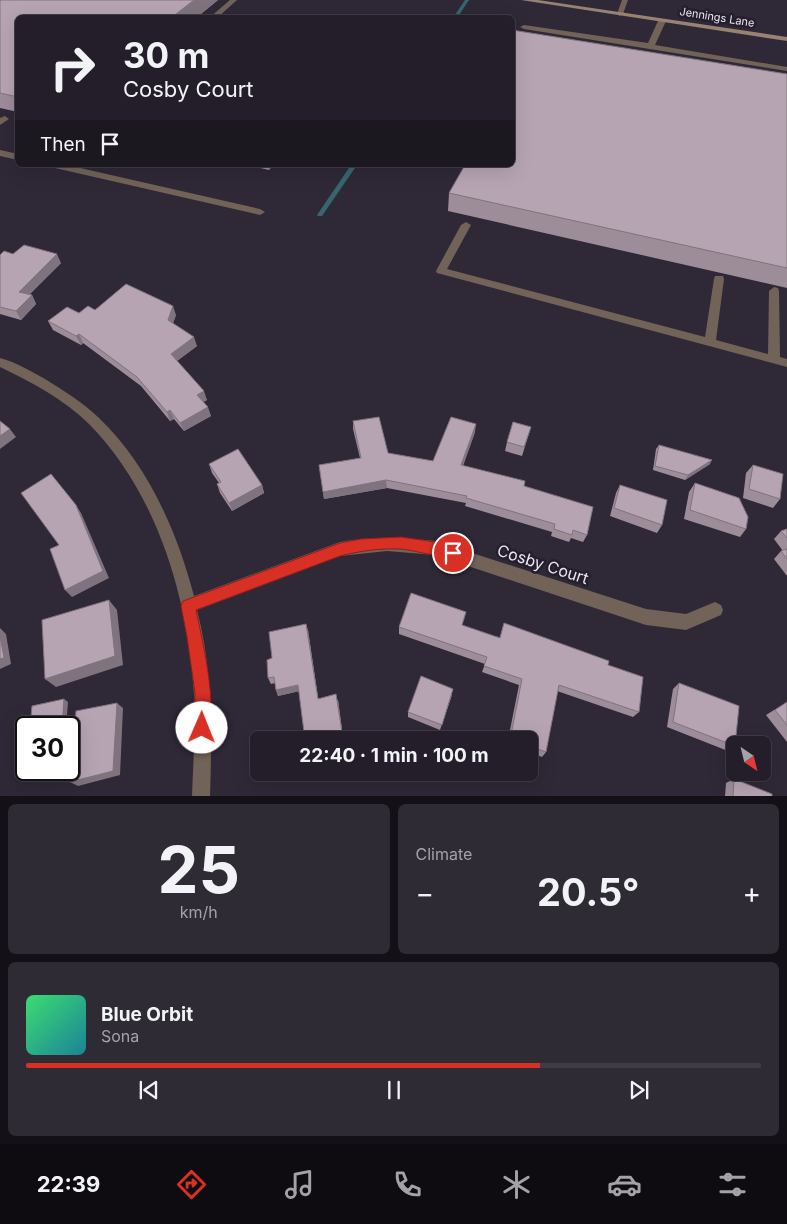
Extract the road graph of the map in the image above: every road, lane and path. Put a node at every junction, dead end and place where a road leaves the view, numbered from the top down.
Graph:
1 (234, 0) edge
2 (524, 0) edge
3 (625, 0) edge
4 (620, 14) junction
5 (216, 15) edge
6 (662, 20) junction
7 (524, 26) dead end
8 (787, 39) edge
9 (651, 46) junction
10 (787, 69) edge
11 (0, 153) edge
12 (15, 156) edge
13 (65, 167) edge
14 (260, 212) dead end
15 (466, 224) dead end
16 (719, 279) dead end
17 (774, 291) dead end
18 (710, 344) junction
19 (774, 360) junction
20 (0, 362) edge
21 (787, 363) edge
22 (188, 606) junction
23 (715, 610) dead end
24 (201, 796) edge

1 - 5 street
2 - 4 street, Jennings Lane
3 - 4 street
4 - 6 street, Jennings Lane
6 - 8 street, Jennings Lane
6 - 9 street
7 - 9 street
9 - 10 street
11 - 12 street
13 - 14 street
15 - 18 street
16 - 18 street
17 - 19 street
18 - 19 street
19 - 21 street
20 - 22 street
22 - 23 street, Cosby Court
22 - 24 street

